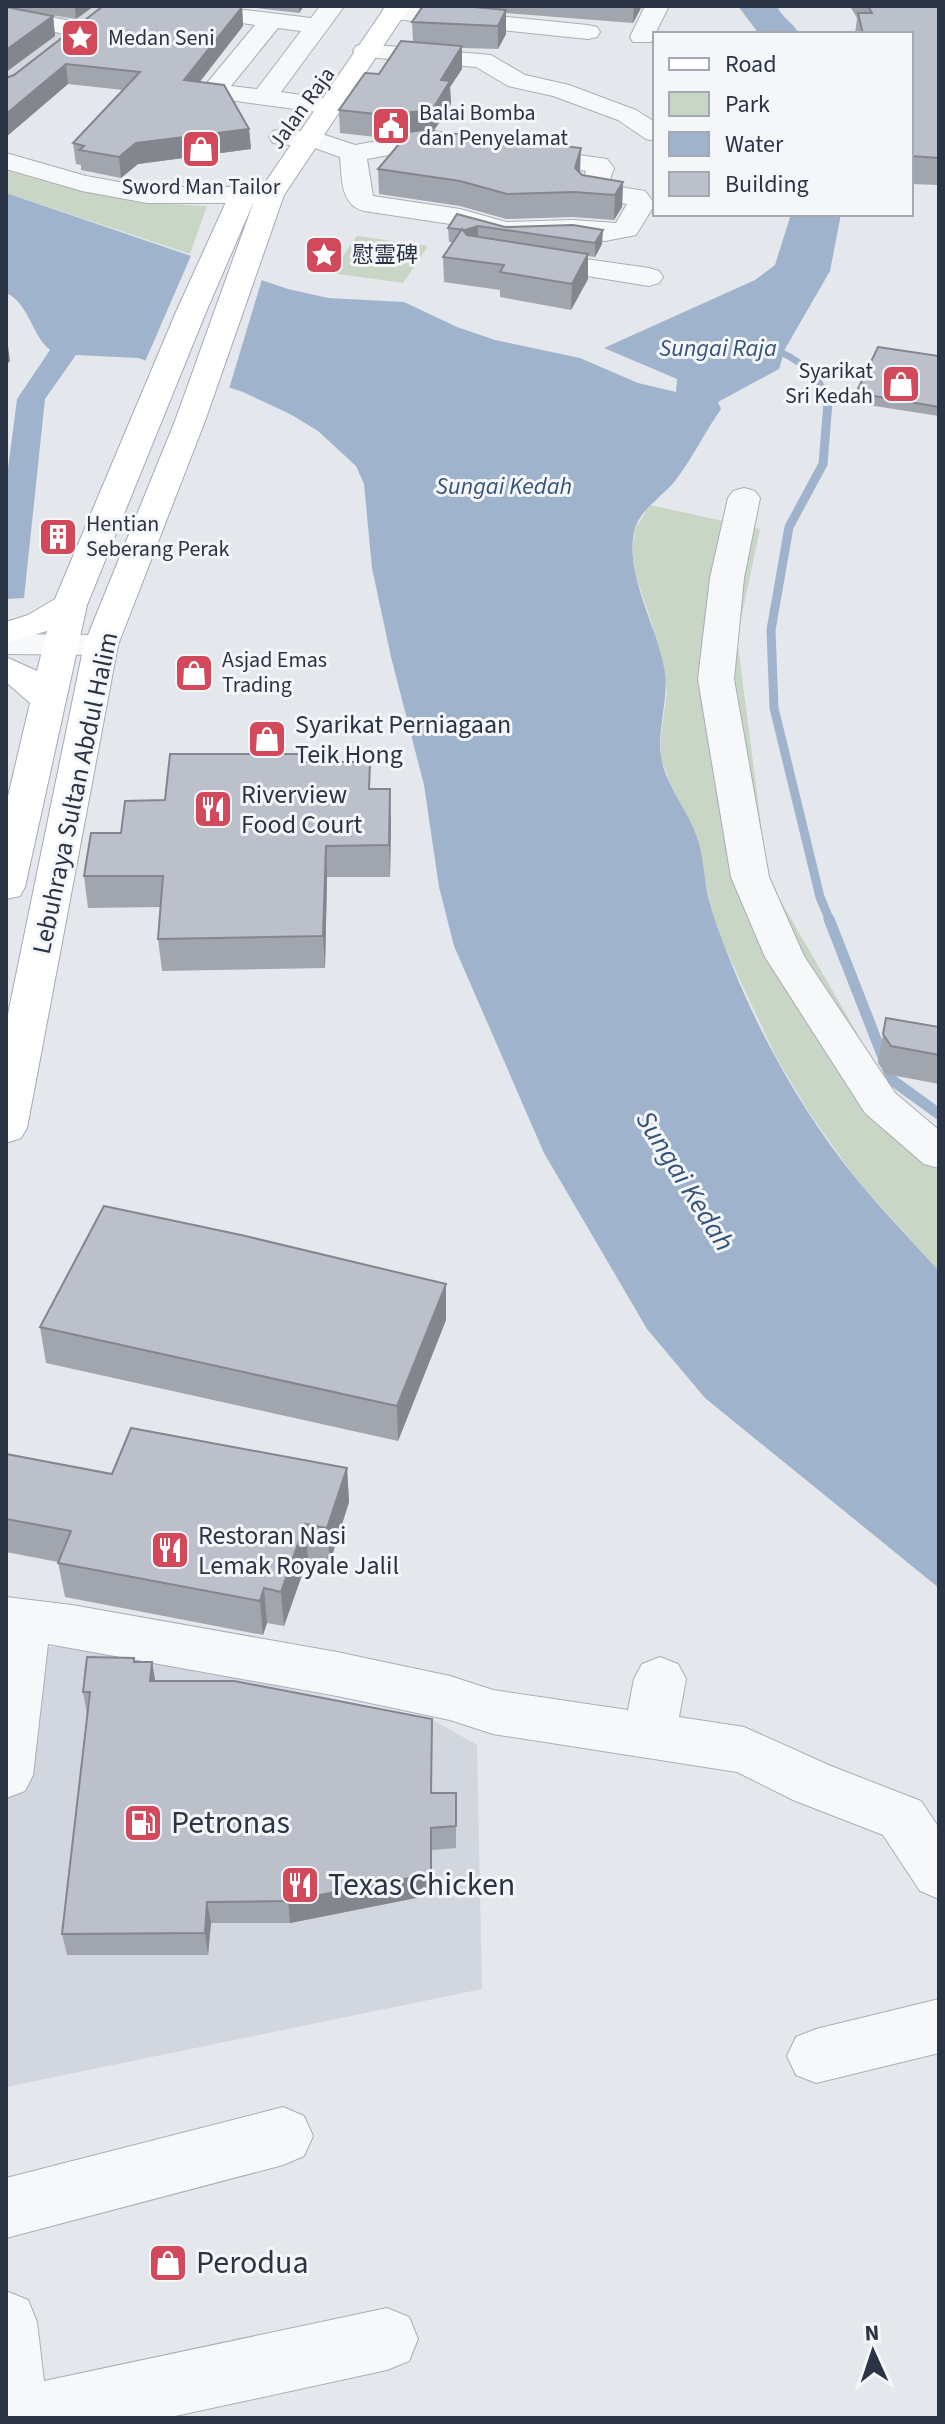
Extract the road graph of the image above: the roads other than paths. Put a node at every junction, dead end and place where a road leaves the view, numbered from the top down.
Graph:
1 (657, 6) edge
2 (389, 8) edge
3 (103, 14) edge
4 (227, 15) edge
5 (6, 16) edge
6 (325, 17) edge
7 (272, 20) junction
8 (82, 30) junction
9 (588, 32) dead end
10 (642, 37) dead end
11 (57, 49) edge
12 (365, 51) junction
13 (263, 99) junction
14 (319, 104) junction
15 (653, 132) edge
16 (295, 138) junction
17 (353, 153) junction
18 (6, 161) edge
19 (253, 204) junction
20 (480, 251) edge
21 (649, 277) dead end
22 (744, 498) dead end
23 (70, 605) junction
24 (6, 633) edge
25 (6, 644) edge
26 (58, 651) junction
27 (99, 653) junction
28 (6, 659) edge
29 (6, 667) edge
30 (46, 699) junction
31 (6, 887) edge
32 (6, 1128) edge
33 (939, 1153) edge
34 (16, 1619) edge
35 (660, 1679) dead end
36 (649, 1735) junction
37 (6, 1775) edge
38 (939, 1874) edge
39 (939, 2026) edge
40 (816, 2056) dead end
41 (283, 2136) dead end
42 (6, 2208) edge
43 (6, 2322) edge
44 (387, 2339) dead end

1 - 10 street
2 - 9 street
2 - 12 main road, Jalan Raja
2 - 14 main road, Jalan Raja
3 - 8 street
4 - 7 street
5 - 8 street
6 - 7 street
6 - 13 street
7 - 13 street
8 - 11 street
12 - 14 main road, Jalan Raja
12 - 15 street
13 - 14 street
14 - 16 main road, Jalan Raja
16 - 17 street
16 - 19 main road, Jalan Raja
17 - 17 street
18 - 19 street
19 - 23 main road, Lebuhraya Sultan Abdul Halim
19 - 27 main road, Lebuhraya Sultan Abdul Halim
20 - 21 street
22 - 33 street
23 - 24 main road
23 - 26 main road, Lebuhraya Sultan Abdul Halim
25 - 26 street
26 - 27 street
26 - 28 street
26 - 30 main road, Lebuhraya Sultan Abdul Halim
27 - 32 main road, Lebuhraya Sultan Abdul Halim
29 - 30 main road
30 - 31 main road, Lebuhraya Sultan Abdul Halim
34 - 36 street
34 - 37 street
35 - 36 street
36 - 38 street
39 - 40 street
41 - 42 street
43 - 44 street

